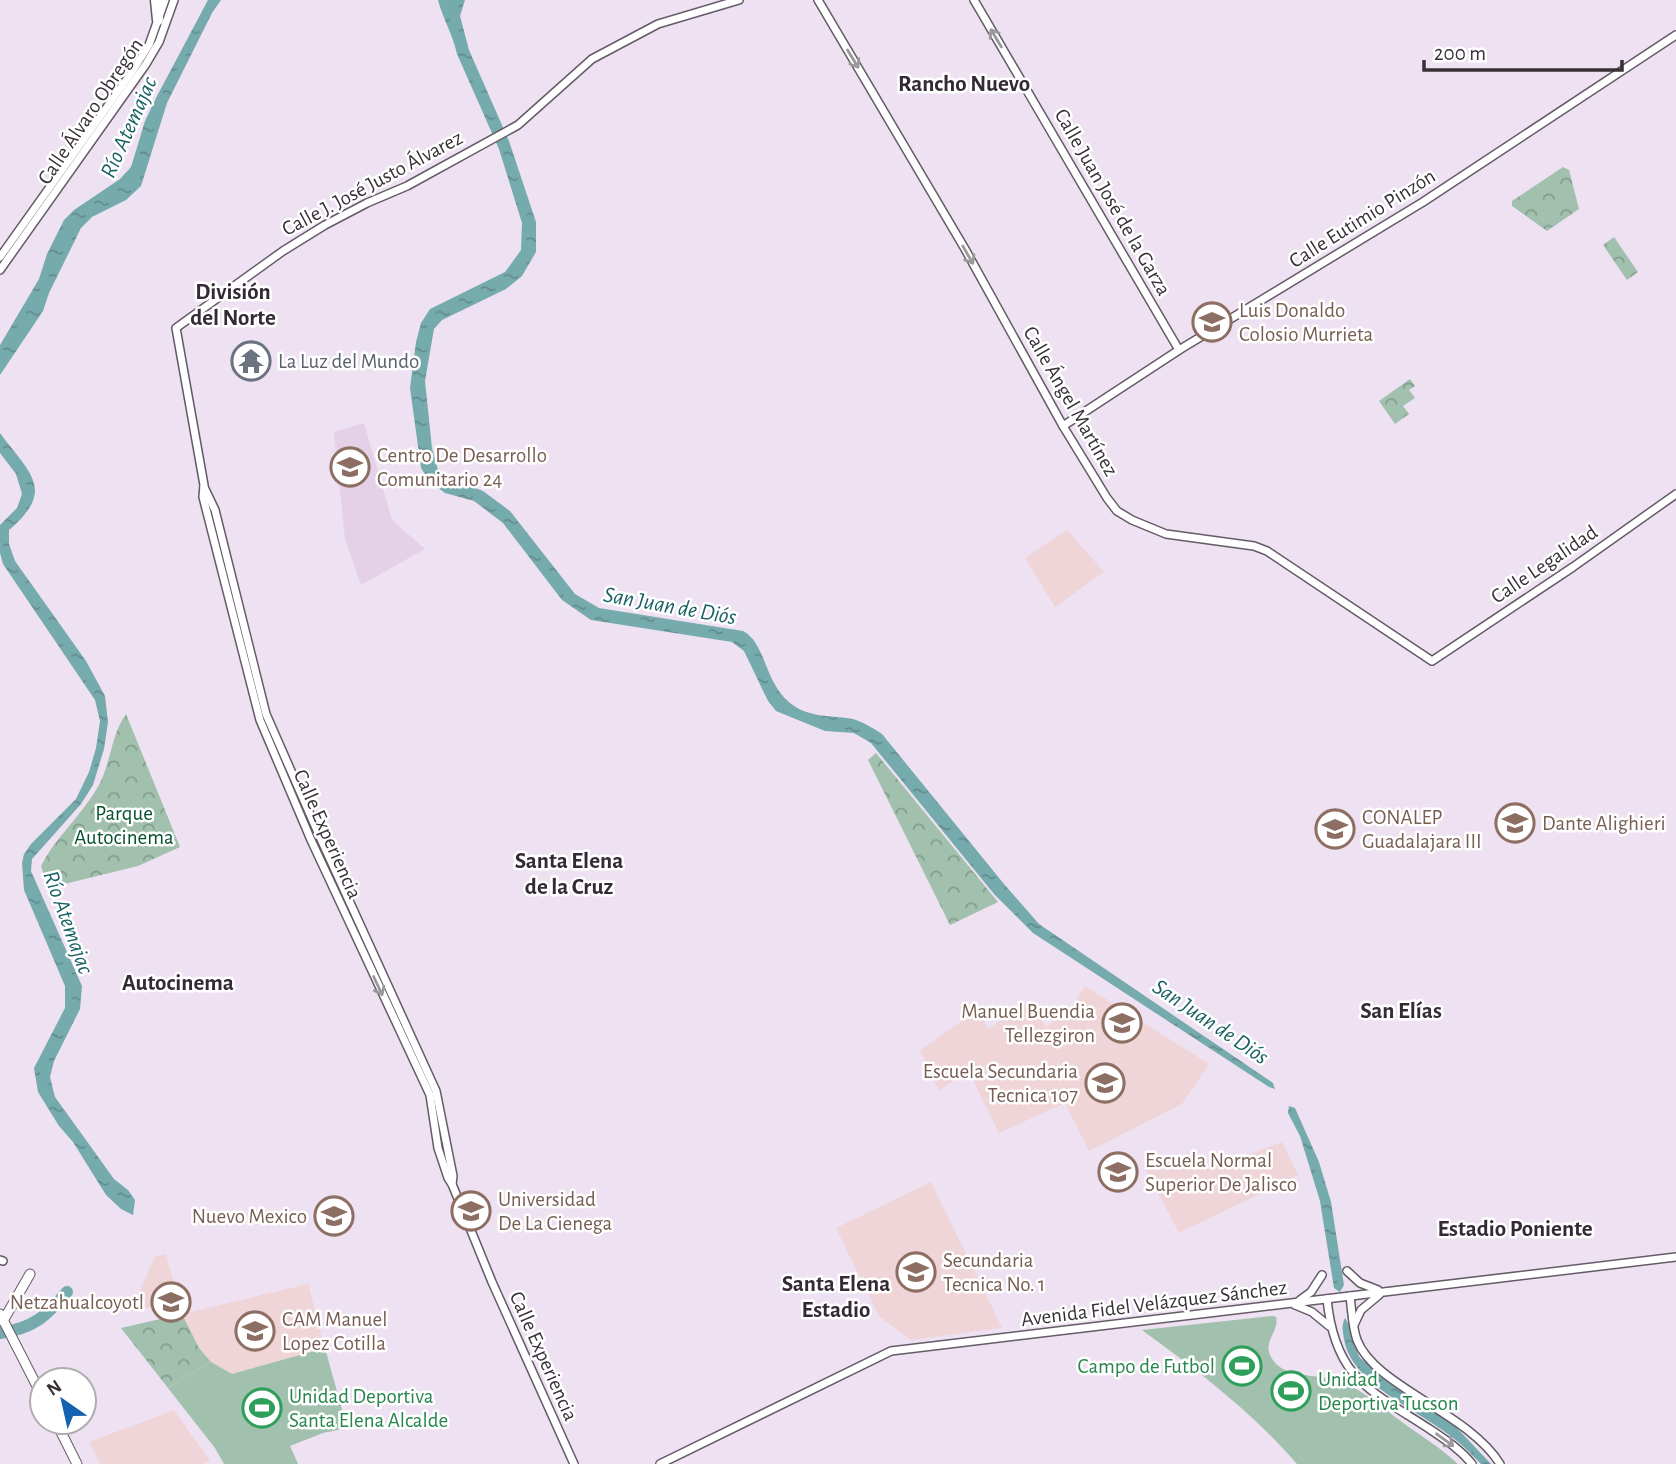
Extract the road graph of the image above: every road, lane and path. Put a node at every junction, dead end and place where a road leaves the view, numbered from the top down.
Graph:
1 (156, 0) edge
2 (165, 0) edge
3 (174, 0) edge
4 (738, 0) edge
5 (818, 0) edge
6 (974, 0) edge
7 (159, 20) junction
8 (1676, 35) edge
9 (0, 257) edge
10 (0, 270) edge
11 (176, 328) joint
12 (1179, 350) junction
13 (1063, 426) junction
14 (1676, 494) edge
15 (1432, 661) joint
16 (1676, 1257) edge
17 (1347, 1271) dead end
18 (30, 1275) dead end
19 (1322, 1275) dead end
20 (1389, 1291) junction
21 (1350, 1296) junction
22 (1327, 1299) junction
23 (1291, 1304) junction
24 (3, 1319) edge
25 (1354, 1326) junction
26 (1329, 1327) junction
27 (28, 1368) edge
28 (62, 1436) edge
29 (77, 1464) edge
30 (574, 1464) edge
31 (660, 1464) edge
32 (1472, 1464) edge
33 (1500, 1464) edge

1 - 7 highway
2 - 7 street, Calle Álvaro Obregón
3 - 10 street, Calle Álvaro Obregón
4 - 11 street, Calle J. José Justo Álvarez
5 -> 13 street, Calle Ángel Martínez
12 -> 6 street, Calle Juan José de la Garza
7 - 9 street, Calle Álvaro Obregón
8 - 12 street, Calle Eutimio Pinzón
11 - 30 street, Calle Experiencia
12 - 13 street, Calle Eutimio Pinzón
13 - 15 street, Calle Ángel Martínez
14 - 15 street, Calle Legalidad
16 - 20 street, Avenida Fidel Velázquez Sánchez
17 - 20 street
18 - 24 main road
19 - 23 street
20 - 21 street, Avenida Fidel Velázquez Sánchez
20 - 25 street
21 - 22 street, Avenida Fidel Velázquez Sánchez
21 - 25 street
22 - 23 street, Avenida Fidel Velázquez Sánchez
22 - 26 street
23 - 26 street
23 - 31 street, Avenida Fidel Velázquez Sánchez
24 - 27 main road
25 - 33 street
26 -> 32 street
28 - 29 main road

